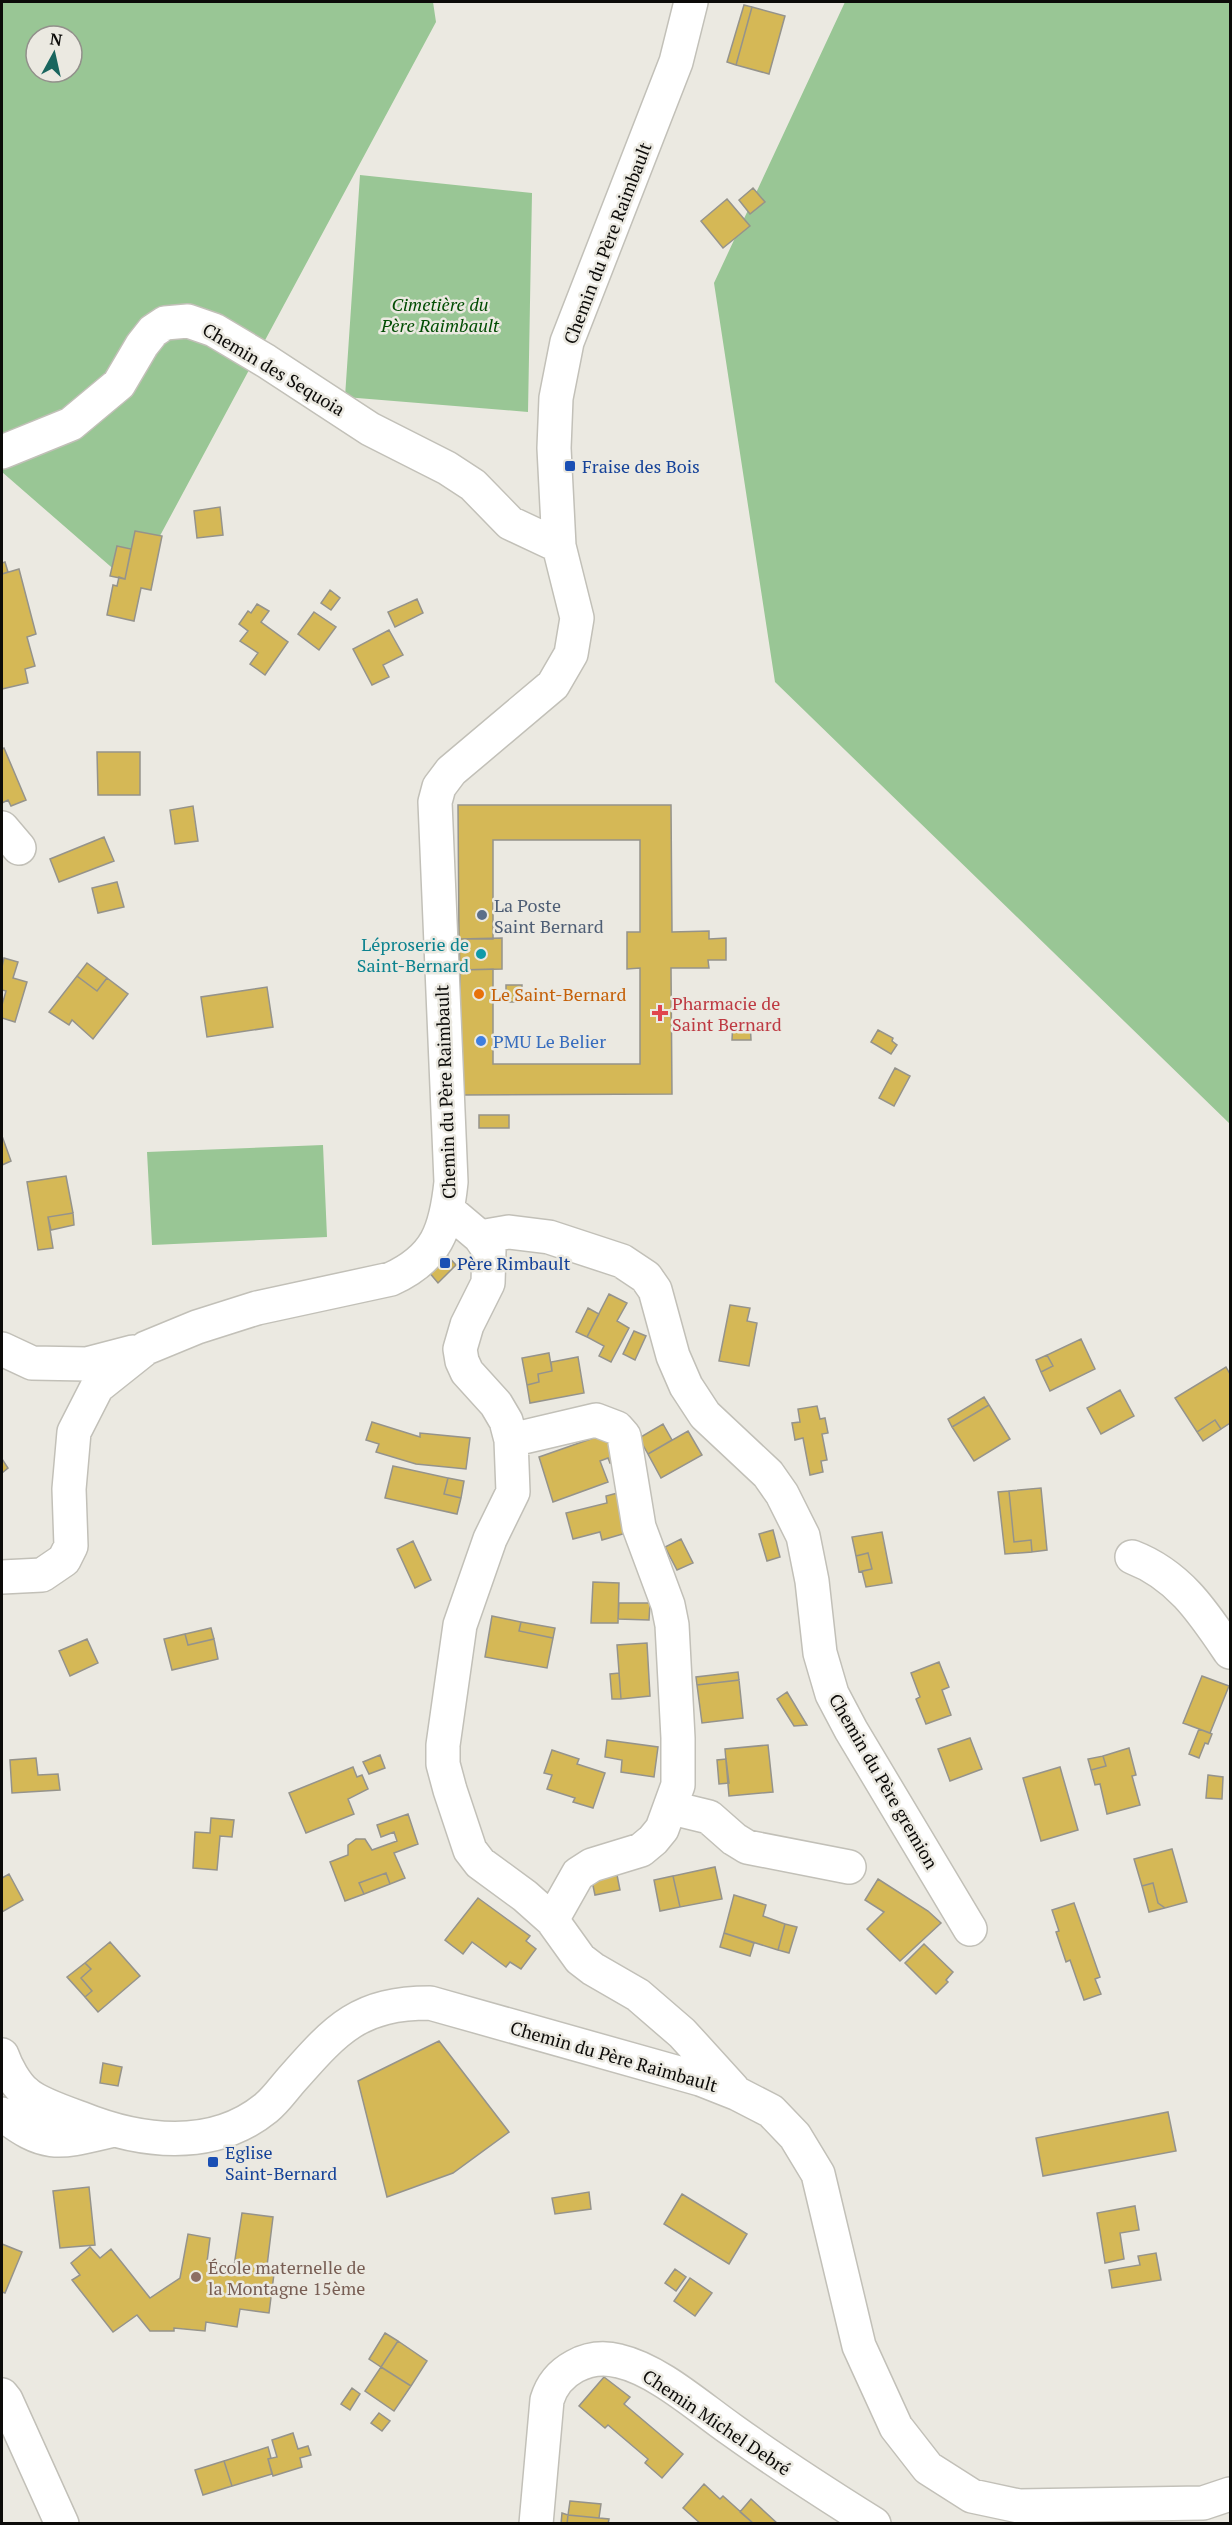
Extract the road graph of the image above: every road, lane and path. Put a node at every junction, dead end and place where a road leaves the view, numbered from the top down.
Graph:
1 (691, 2) edge
2 (2, 452) edge
3 (559, 546) junction
4 (448, 1210) junction
5 (480, 1237) junction
6 (146, 1348) junction
7 (2, 1349) edge
8 (511, 1440) junction
9 (1131, 1557) dead end
10 (2, 1577) edge
11 (1230, 1652) edge
12 (672, 1808) junction
13 (849, 1868) dead end
14 (552, 1920) junction
15 (970, 1929) dead end
16 (2, 2055) edge
17 (738, 2094) junction
18 (2, 2114) edge
19 (110, 2131) junction
20 (2, 2396) edge
21 (1230, 2494) edge
22 (1038, 2515) edge
23 (62, 2523) edge
24 (536, 2523) edge
25 (874, 2523) edge

1 - 3 street, Chemin du Père Raimbault
2 - 3 street, Chemin des Sequoia
3 - 4 street, Chemin du Père Raimbault
4 - 5 street
4 - 6 street, Chemin du Père Raimbault
5 - 8 street
5 - 15 street, Chemin du Père gremion
6 - 7 street
6 - 10 street, Chemin du Père Raimbault
8 - 12 street
8 - 14 street
9 - 11 street
12 - 13 street
12 - 14 street
14 - 17 street
16 - 19 street, Chemin du Père Raimbault
17 - 19 street, Chemin du Père Raimbault
17 - 22 street, Chemin du Père Raimbault
18 - 19 street
20 - 23 street
21 - 22 street, Chemin du Père Raimbault
24 - 25 street, Chemin Michel Debré

